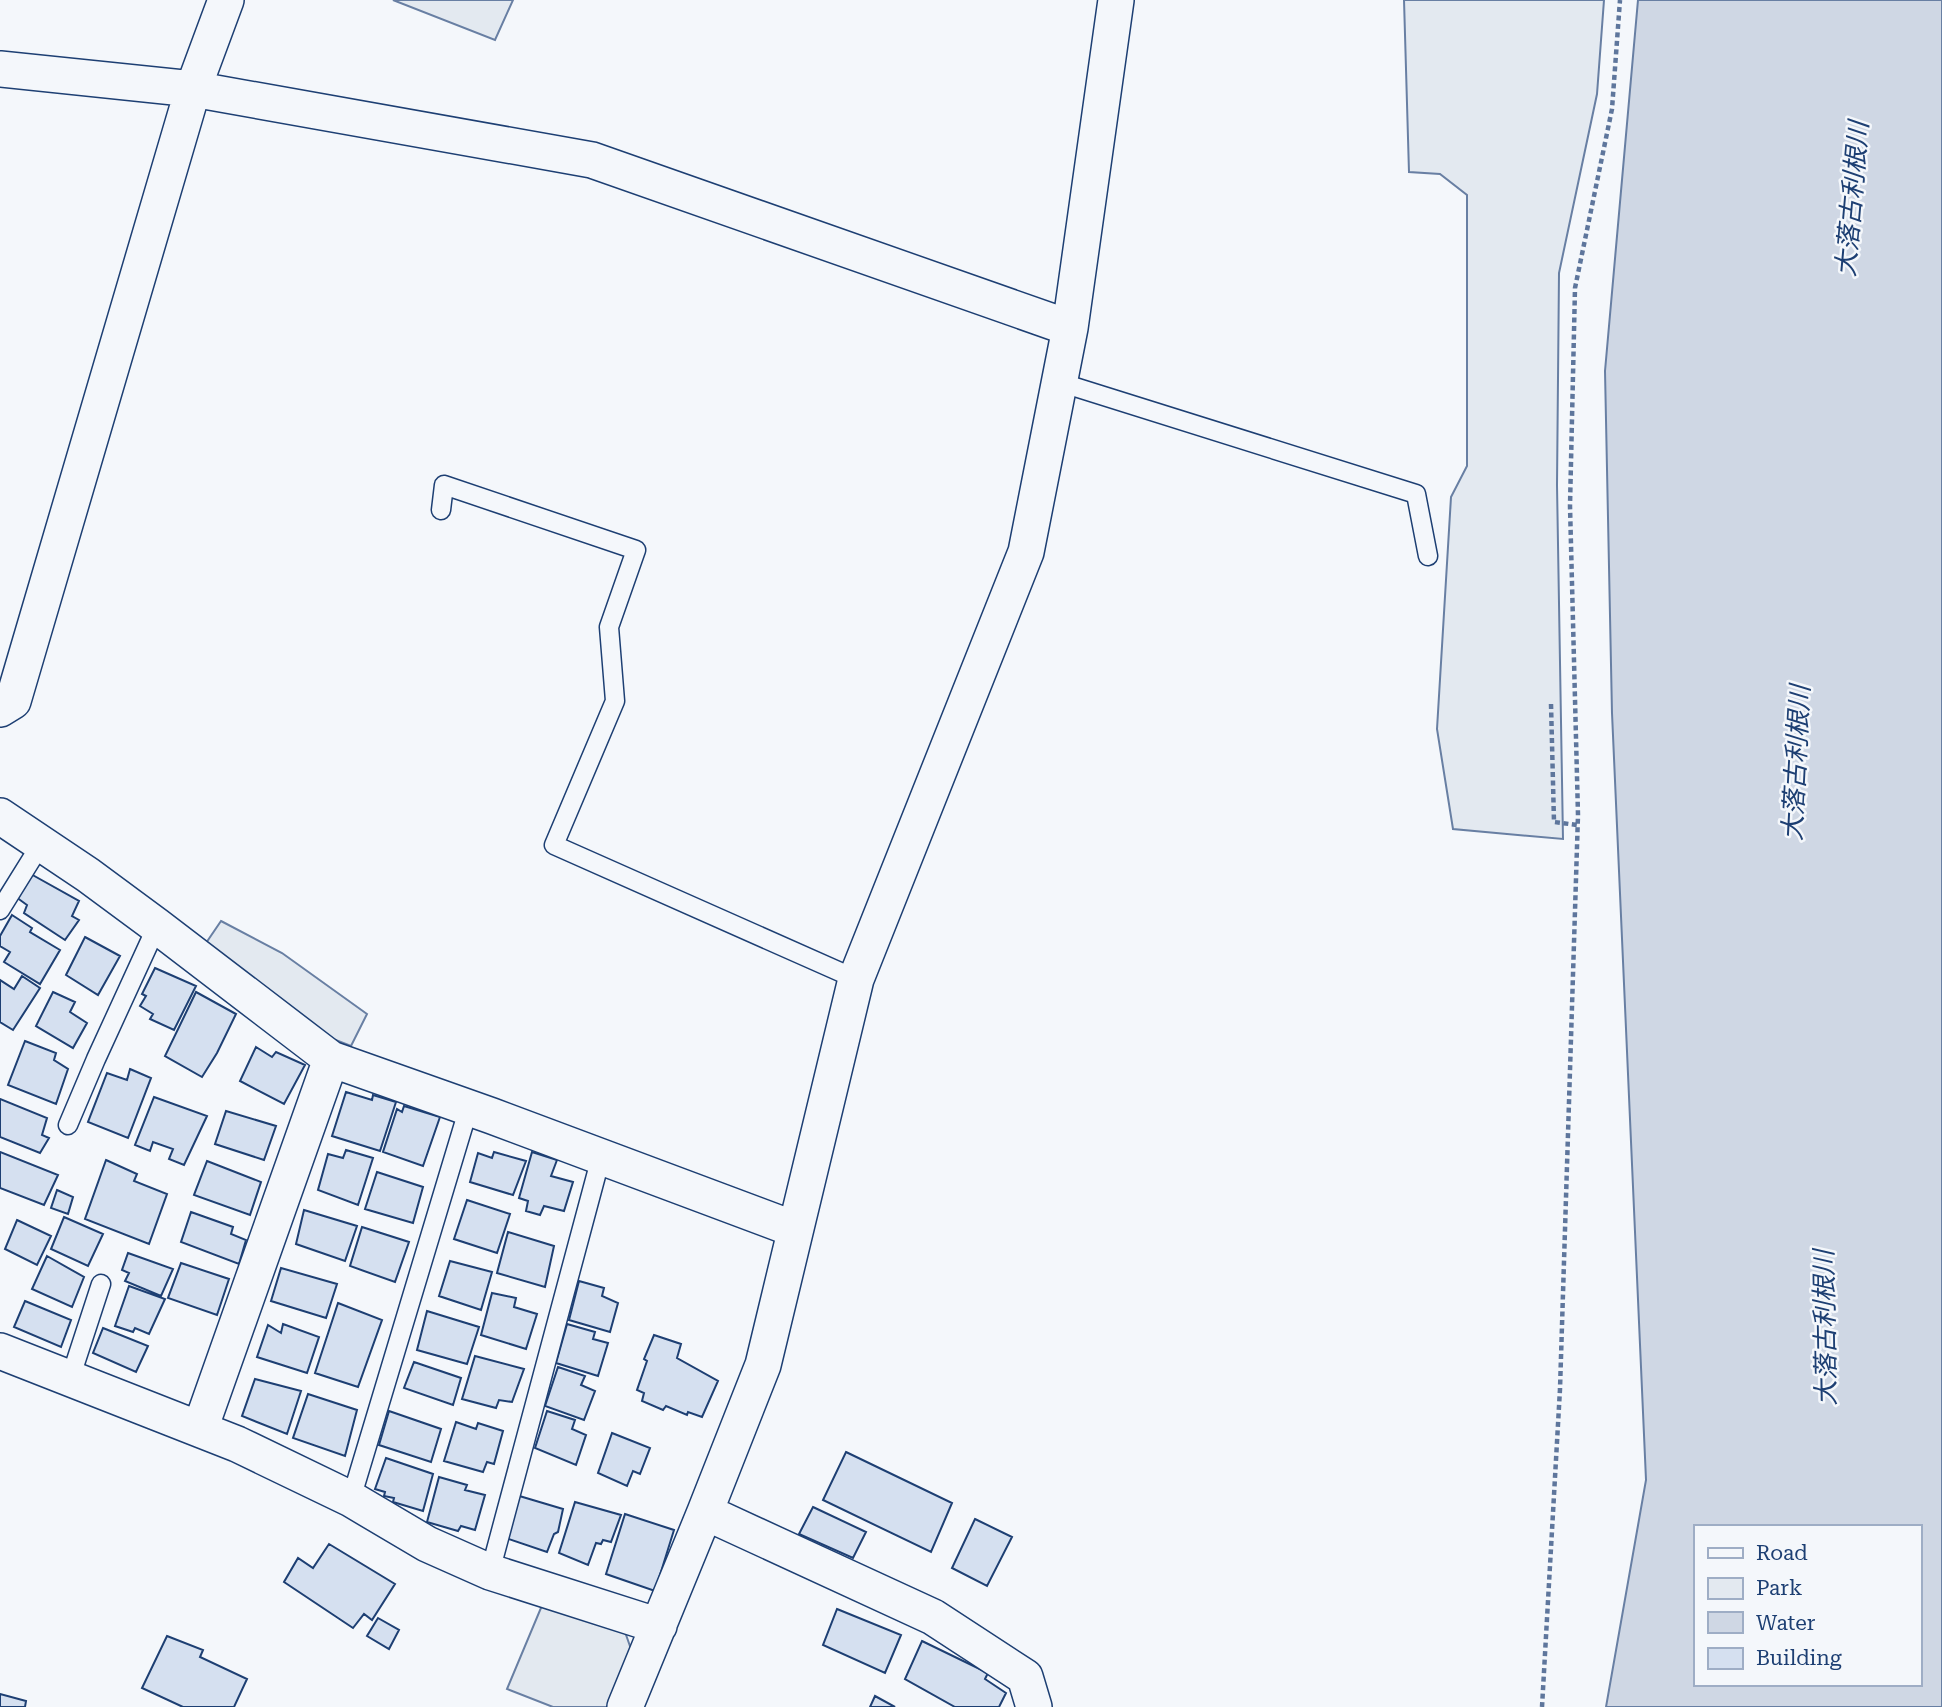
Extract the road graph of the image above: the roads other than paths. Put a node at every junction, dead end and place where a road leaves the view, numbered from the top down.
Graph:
1 (226, 0) edge
2 (1116, 0) edge
3 (0, 69) edge
4 (193, 89) junction
5 (1070, 328) junction
6 (1059, 382) junction
7 (441, 510) dead end
8 (1429, 556) dead end
9 (0, 709) edge
10 (0, 816) edge
11 (40, 844) junction
12 (0, 910) edge
13 (157, 926) junction
14 (856, 979) junction
15 (331, 1059) junction
16 (469, 1107) junction
17 (68, 1125) dead end
18 (601, 1157) junction
19 (794, 1229) junction
20 (101, 1284) dead end
21 (0, 1351) edge
22 (69, 1379) junction
23 (200, 1429) junction
24 (351, 1499) junction
25 (705, 1512) junction
26 (490, 1572) junction
27 (659, 1626) junction
28 (625, 1707) edge
29 (1034, 1707) edge

1 - 4 street
2 - 5 street
3 - 4 street
4 - 5 street
4 - 9 street
5 - 6 street
6 - 8 lane
6 - 14 street
7 - 14 lane
10 - 11 street
11 - 12 lane
11 - 13 street
13 - 15 street
13 - 17 lane
14 - 19 street
15 - 16 street
15 - 23 street
16 - 18 street
16 - 24 lane
18 - 19 street
18 - 26 lane
19 - 25 street
20 - 22 lane
21 - 22 street
22 - 23 street
23 - 24 street
24 - 26 street
25 - 27 street
25 - 29 street
26 - 27 street
27 - 28 street

